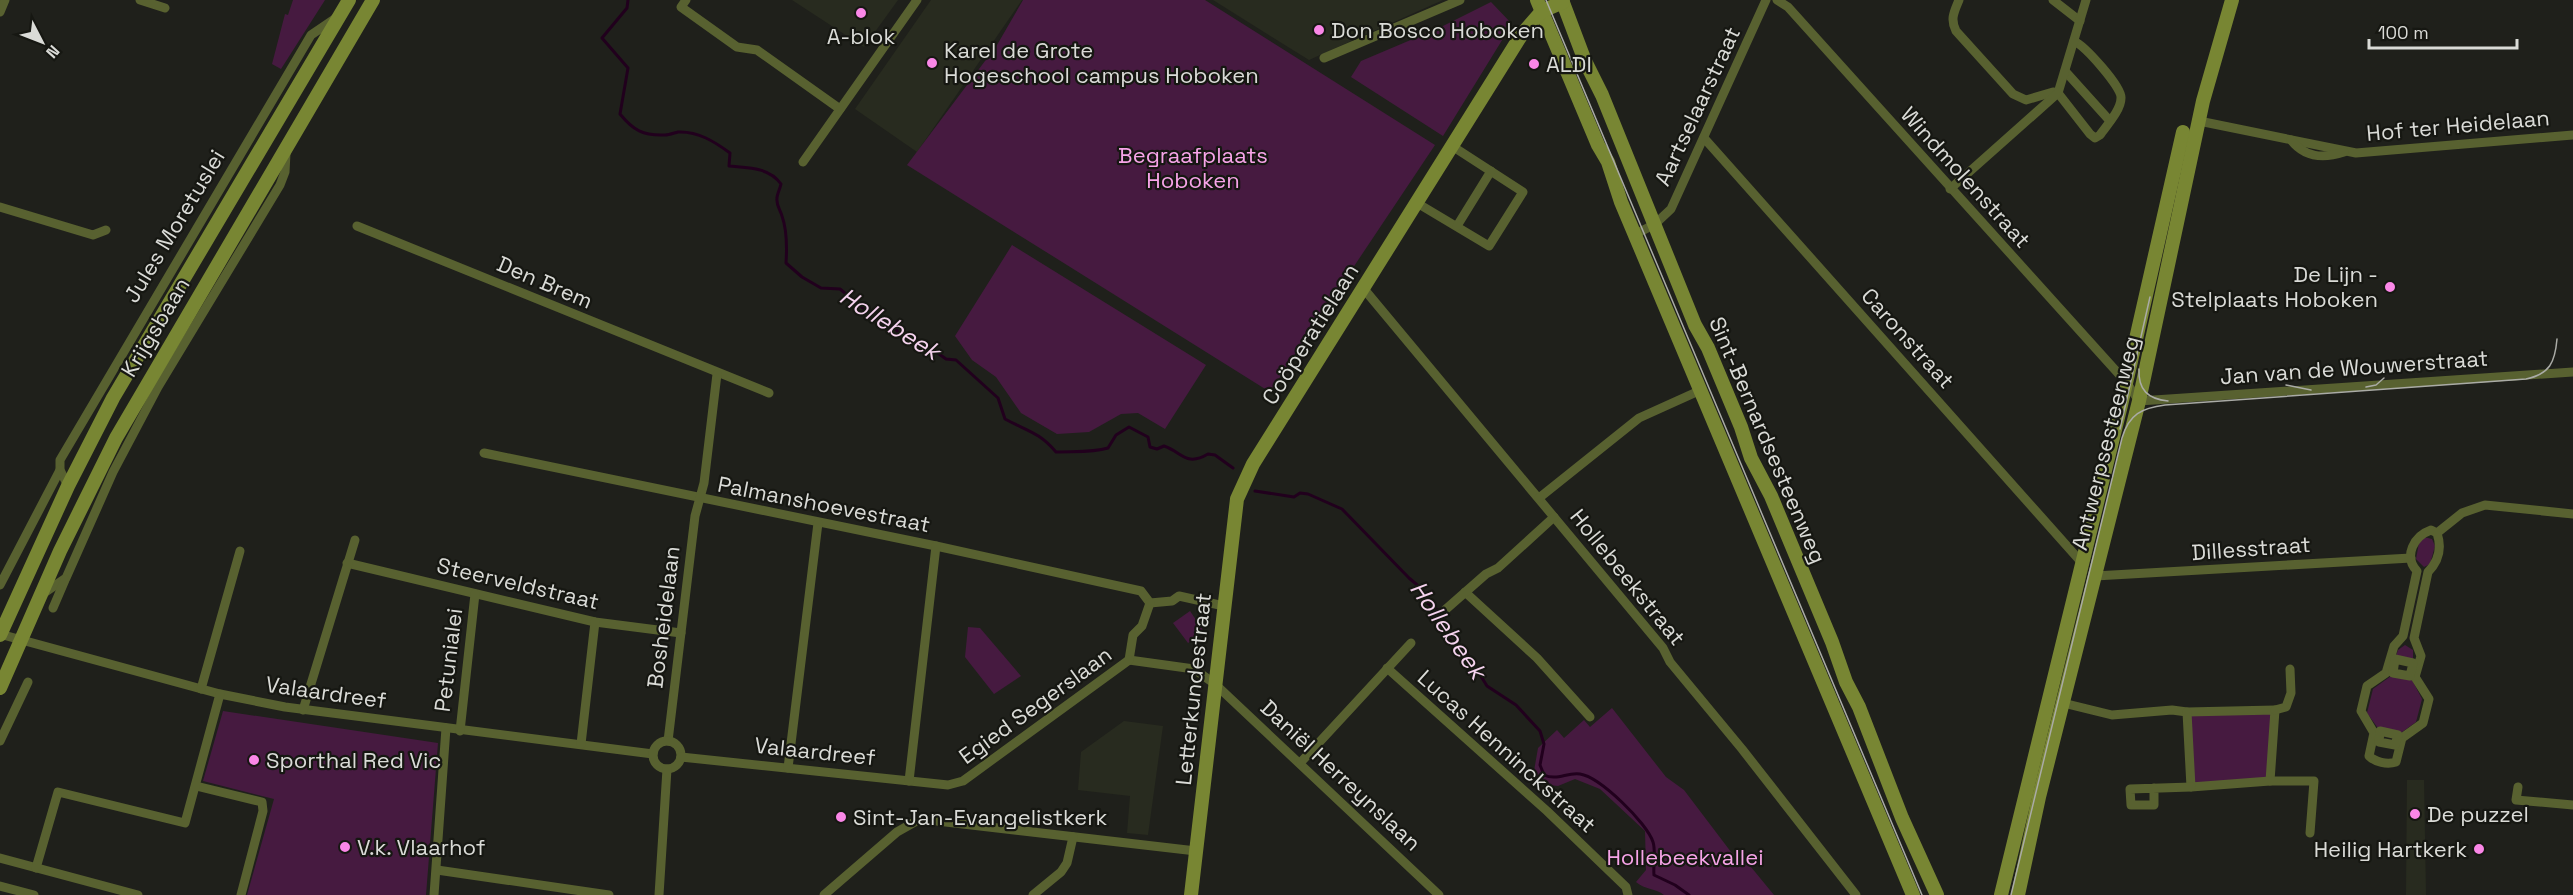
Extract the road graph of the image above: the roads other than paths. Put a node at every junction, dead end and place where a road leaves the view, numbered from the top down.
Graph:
1 (5, 0) edge
2 (140, 0) edge
3 (349, 0) edge
4 (372, 0) edge
5 (686, 0) edge
6 (917, 0) edge
7 (1460, 0) edge
8 (1766, 0) edge
9 (1777, 0) edge
10 (1959, 0) edge
11 (2053, 0) edge
12 (2086, 0) edge
13 (2232, 0) edge
14 (1562, 1) edge
15 (1540, 5) edge
16 (165, 8) dead end
17 (0, 12) edge
18 (341, 14) junction
19 (2080, 21) junction
20 (2074, 41) junction
21 (1324, 58) dead end
22 (2065, 71) junction
23 (2058, 93) junction
24 (840, 109) junction
25 (2110, 121) junction
26 (2199, 121) junction
27 (2183, 132) dead end
28 (2573, 135) edge
29 (1704, 138) junction
30 (1452, 146) junction
31 (286, 149) junction
32 (802, 162) dead end
33 (1491, 171) junction
34 (1950, 189) junction
35 (1417, 203) junction
36 (0, 207) edge
37 (1655, 224) junction
38 (357, 226) dead end
39 (1457, 226) junction
40 (106, 230) dead end
41 (1636, 234) junction
42 (1364, 289) junction
43 (2573, 372) edge
44 (717, 374) junction
45 (2126, 382) junction
46 (1701, 390) junction
47 (769, 393) dead end
48 (2139, 401) junction
49 (484, 453) dead end
50 (60, 470) junction
51 (68, 486) junction
52 (1241, 488) joint
53 (1539, 498) junction
54 (701, 499) junction
55 (2573, 514) edge
56 (1554, 517) junction
57 (818, 523) junction
58 (2436, 533) junction
59 (355, 540) dead end
60 (936, 546) junction
61 (240, 551) dead end
62 (2411, 558) junction
63 (347, 562) junction
64 (2083, 564) junction
65 (2416, 571) junction
66 (2428, 572) junction
67 (2095, 576) junction
68 (66, 578) junction
69 (0, 585) edge
70 (1465, 592) junction
71 (475, 594) junction
72 (41, 595) junction
73 (1150, 603) junction
74 (1224, 606) junction
75 (53, 608) dead end
76 (1445, 610) dead end
77 (595, 622) junction
78 (681, 633) junction
79 (0, 635) edge
80 (2403, 636) junction
81 (2414, 638) junction
82 (21, 639) junction
83 (1411, 643) dead end
84 (1129, 660) junction
85 (1387, 668) junction
86 (2290, 669) dead end
87 (28, 682) dead end
88 (1215, 684) junction
89 (0, 688) edge
90 (201, 689) junction
91 (220, 694) junction
92 (2063, 703) junction
93 (303, 710) junction
94 (2275, 710) junction
95 (2187, 712) junction
96 (1590, 717) dead end
97 (446, 728) junction
98 (459, 731) junction
99 (0, 741) edge
100 (668, 741) junction
101 (581, 744) junction
102 (653, 754) junction
103 (681, 757) junction
104 (1301, 762) junction
105 (788, 768) junction
106 (667, 769) junction
107 (909, 781) junction
108 (963, 781) joint
109 (2270, 781) junction
110 (196, 786) junction
111 (2191, 787) junction
112 (2518, 787) dead end
113 (2154, 788) dead end
114 (2573, 805) edge
115 (2310, 833) dead end
116 (1073, 837) junction
117 (1196, 851) junction
118 (0, 858) edge
119 (36, 868) junction
120 (437, 870) junction
121 (0, 886) edge
122 (1627, 891) edge
123 (117, 893) edge
124 (34, 895) edge
125 (138, 895) edge
126 (241, 895) edge
127 (434, 895) edge
128 (609, 895) edge
129 (659, 895) edge
130 (824, 895) edge
131 (1033, 895) edge
132 (1191, 895) edge
133 (1440, 895) edge
134 (1856, 895) edge
135 (1913, 895) edge
136 (1937, 895) edge
137 (2001, 895) edge
138 (2018, 895) edge

1 - 17 street
2 - 16 street
3 - 18 main road, Krijgsbaan
4 - 31 main road, Krijgsbaan
5 - 24 street
6 - 24 street
7 - 21 street
8 - 29 street, Aartselaarstraat
9 - 34 street, Windmolenstraat
10 - 23 street
11 - 19 street
12 - 19 street
13 - 26 main road, Antwerpsesteenweg
14 - 15 main road, Coöperatielaan
14 - 37 main road, Sint-Bernardsesteenweg
15 - 30 main road, Coöperatielaan
15 - 41 main road, Sint-Bernardsesteenweg
18 - 50 street, Jules Moretuslei
18 - 51 main road, Krijgsbaan
19 - 20 street
20 - 22 street
20 - 25 street
22 - 23 street
22 - 25 street
23 - 25 street
23 - 34 street
24 - 32 street
26 - 28 street, Hof ter Heidelaan
26 - 48 main road, Antwerpsesteenweg
27 - 45 main road, Antwerpsesteenweg
29 - 37 street, Aartselaarstraat
29 - 64 street, Caronstraat
30 - 33 street
30 - 35 main road, Coöperatielaan
31 - 68 street
31 - 72 main road, Krijgsbaan
33 - 39 street
33 - 39 street
34 - 45 street, Windmolenstraat
35 - 39 street
35 - 42 main road, Coöperatielaan
36 - 40 street
37 - 41 street
37 - 136 main road, Sint-Bernardsesteenweg
38 - 44 street, Den Brem
41 - 46 main road, Sint-Bernardsesteenweg
42 - 52 main road, Coöperatielaan
42 - 53 street, Hollebeekstraat
43 - 48 street, Jan van de Wouwerstraat
44 - 47 street, Den Brem
44 - 54 street
45 - 48 street, Windmolenstraat
45 - 64 main road, Antwerpsesteenweg
46 - 53 street
46 - 135 main road, Sint-Bernardsesteenweg
48 - 67 main road, Antwerpsesteenweg
49 - 54 street, Palmanshoevestraat
50 - 51 street
50 - 69 street, Jules Moretuslei
51 - 79 main road, Krijgsbaan
52 - 74 main road, Letterkundestraat
53 - 56 street, Hollebeekstraat
54 - 57 street, Palmanshoevestraat
54 - 78 street, Bosheidelaan
55 - 58 street
56 - 70 street
56 - 134 street, Hollebeekstraat
57 - 60 street, Palmanshoevestraat
57 - 105 street
58 - 62 street
58 - 66 street
59 - 63 street
60 - 73 street, Palmanshoevestraat
60 - 107 street
61 - 90 street
62 - 65 street
62 - 67 street, Dillesstraat
63 - 71 street, Steerveldstraat
63 - 93 street
64 - 137 main road, Antwerpsesteenweg
65 - 66 street
65 - 80 street
66 - 81 street
67 - 92 main road, Antwerpsesteenweg
68 - 72 street
68 - 75 street
70 - 76 street
70 - 96 street
71 - 77 street, Steerveldstraat
71 - 98 street, Petunialei
72 - 82 main road, Krijgsbaan
73 - 74 street
73 - 84 street
74 - 88 main road, Letterkundestraat
77 - 78 street, Steerveldstraat
77 - 101 street
78 - 100 street, Bosheidelaan
79 - 82 street, Valaardreef
80 - 81 street
80 - 81 street
82 - 89 main road, Krijgsbaan
82 - 90 street, Valaardreef
83 - 85 street
84 - 88 street, Daniël Herreynslaan
84 - 108 street, Egied Segerslaan
85 - 104 street
85 - 122 street, Lucas Henninckstraat
86 - 94 street
87 - 99 street
88 - 104 street, Daniël Herreynslaan
88 - 117 main road, Letterkundestraat
90 - 91 street, Valaardreef
91 - 93 street, Valaardreef
91 - 110 street
92 - 95 street
92 - 138 main road, Antwerpsesteenweg
93 - 97 street, Valaardreef
94 - 95 street
94 - 109 street
95 - 111 street
97 - 98 street, Valaardreef
97 - 120 street
98 - 101 street, Valaardreef
100 - 102 street
100 - 103 street
101 - 102 street, Valaardreef
102 - 106 street
103 - 105 street, Valaardreef
103 - 106 street
104 - 133 street, Daniël Herreynslaan
105 - 107 street, Valaardreef
106 - 129 street
107 - 108 street, Valaardreef
109 - 111 street
109 - 115 street
110 - 119 street
110 - 126 street
111 - 113 street
112 - 114 street
116 - 117 street
116 - 130 street
116 - 131 street
117 - 132 main road, Letterkundestraat
118 - 119 street
119 - 123 street
120 - 127 street
120 - 128 street
121 - 124 street
123 - 125 street

